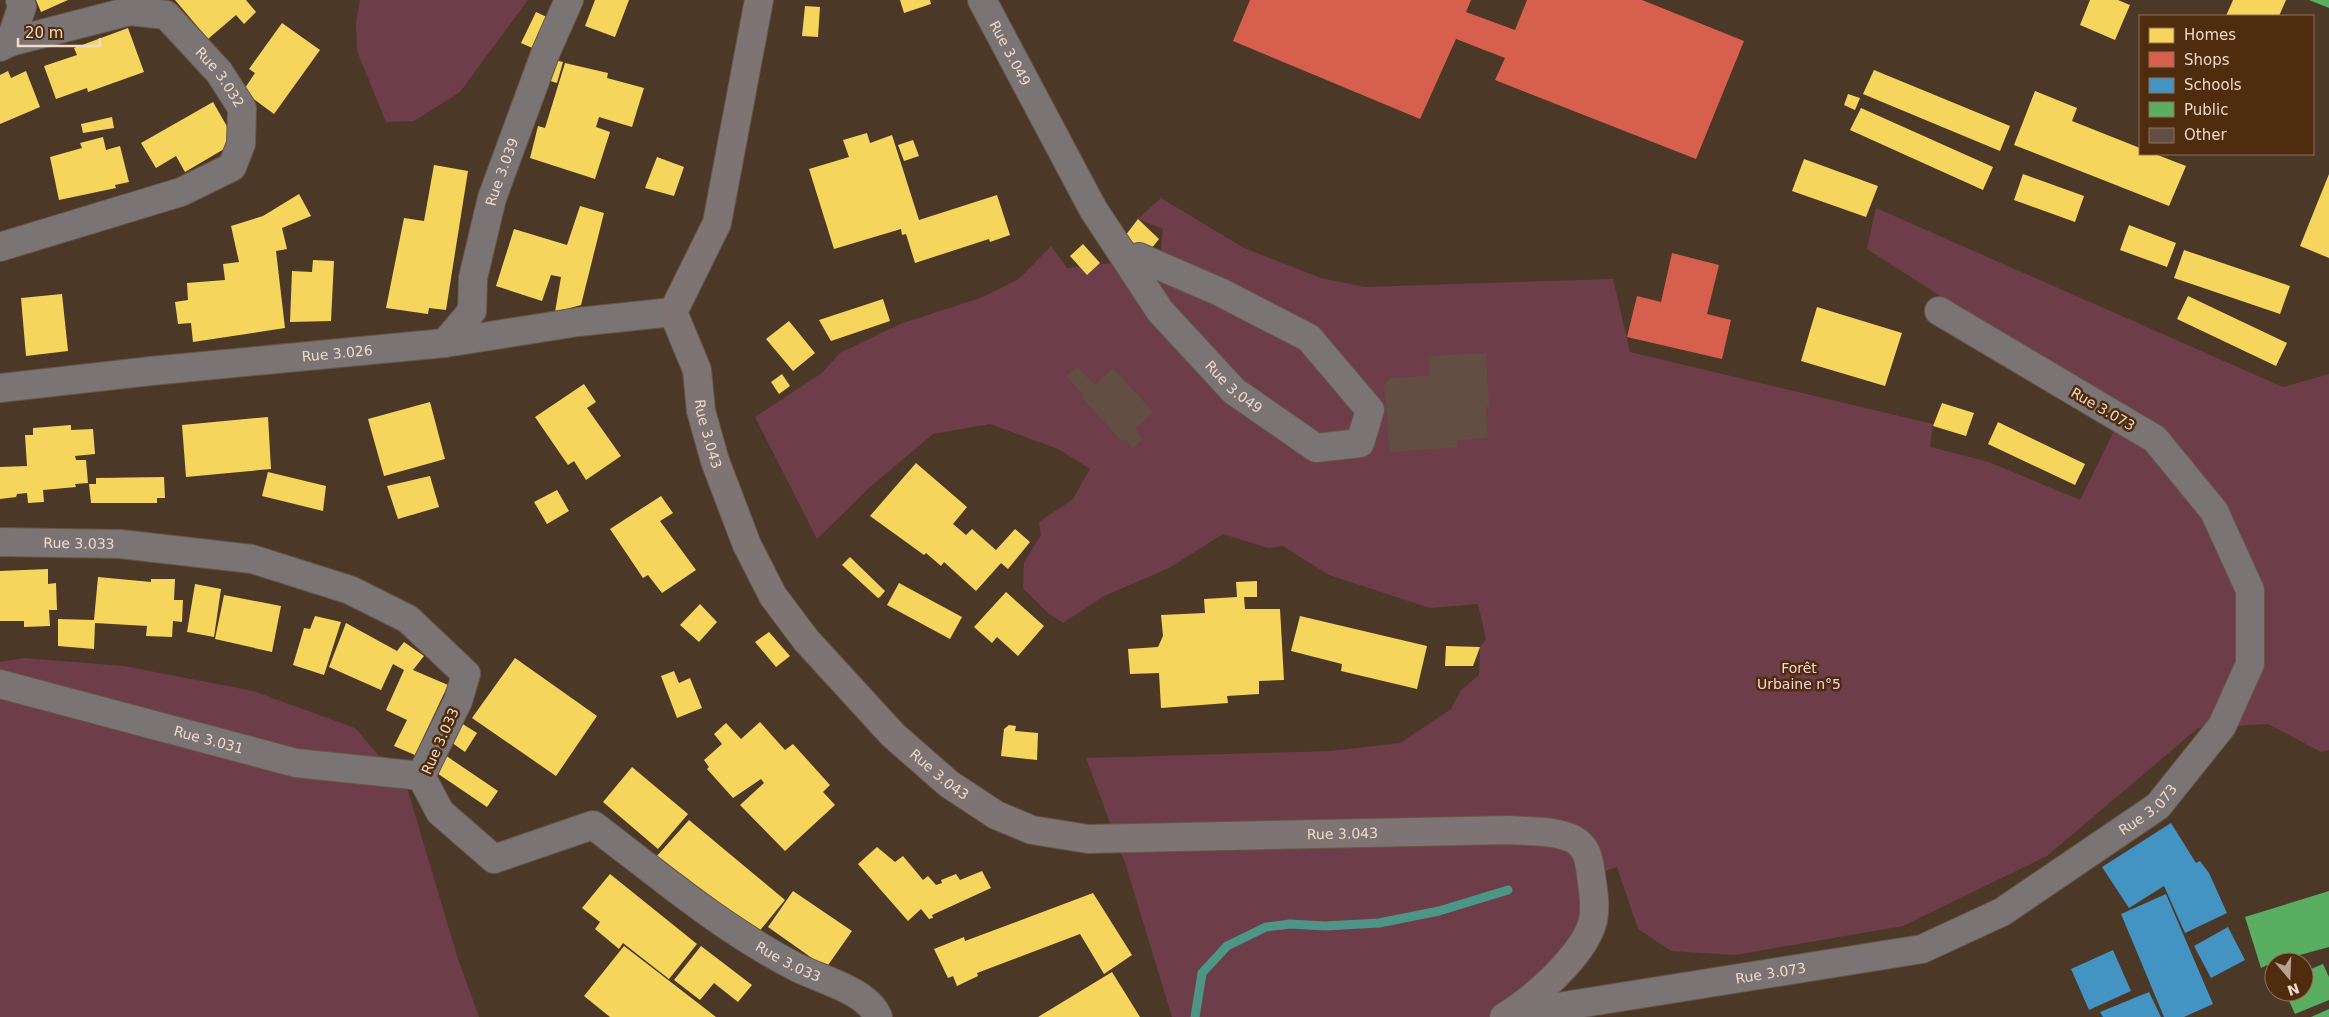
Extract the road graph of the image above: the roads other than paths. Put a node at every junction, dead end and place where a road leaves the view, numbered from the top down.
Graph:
1 (20, 0) edge
2 (569, 0) edge
3 (758, 0) edge
4 (982, 0) edge
5 (5, 45) edge
6 (0, 247) edge
7 (1139, 256) dead end
8 (1938, 311) dead end
9 (673, 312) junction
10 (445, 343) junction
11 (0, 388) edge
12 (0, 542) edge
13 (0, 684) edge
14 (421, 776) junction
15 (1545, 1013) edge
16 (1506, 1016) edge
17 (878, 1017) edge

1 - 5 street
2 - 10 street, Rue 3.039
3 - 9 street
4 - 7 street, Rue 3.049
5 - 6 street, Rue 3.032
8 - 15 street, Rue 3.073
9 - 10 street, Rue 3.026
9 - 16 street, Rue 3.043
10 - 11 street, Rue 3.026
12 - 14 street, Rue 3.033
13 - 14 street, Rue 3.031
14 - 17 street, Rue 3.033
15 - 16 street, Rue 3.073

